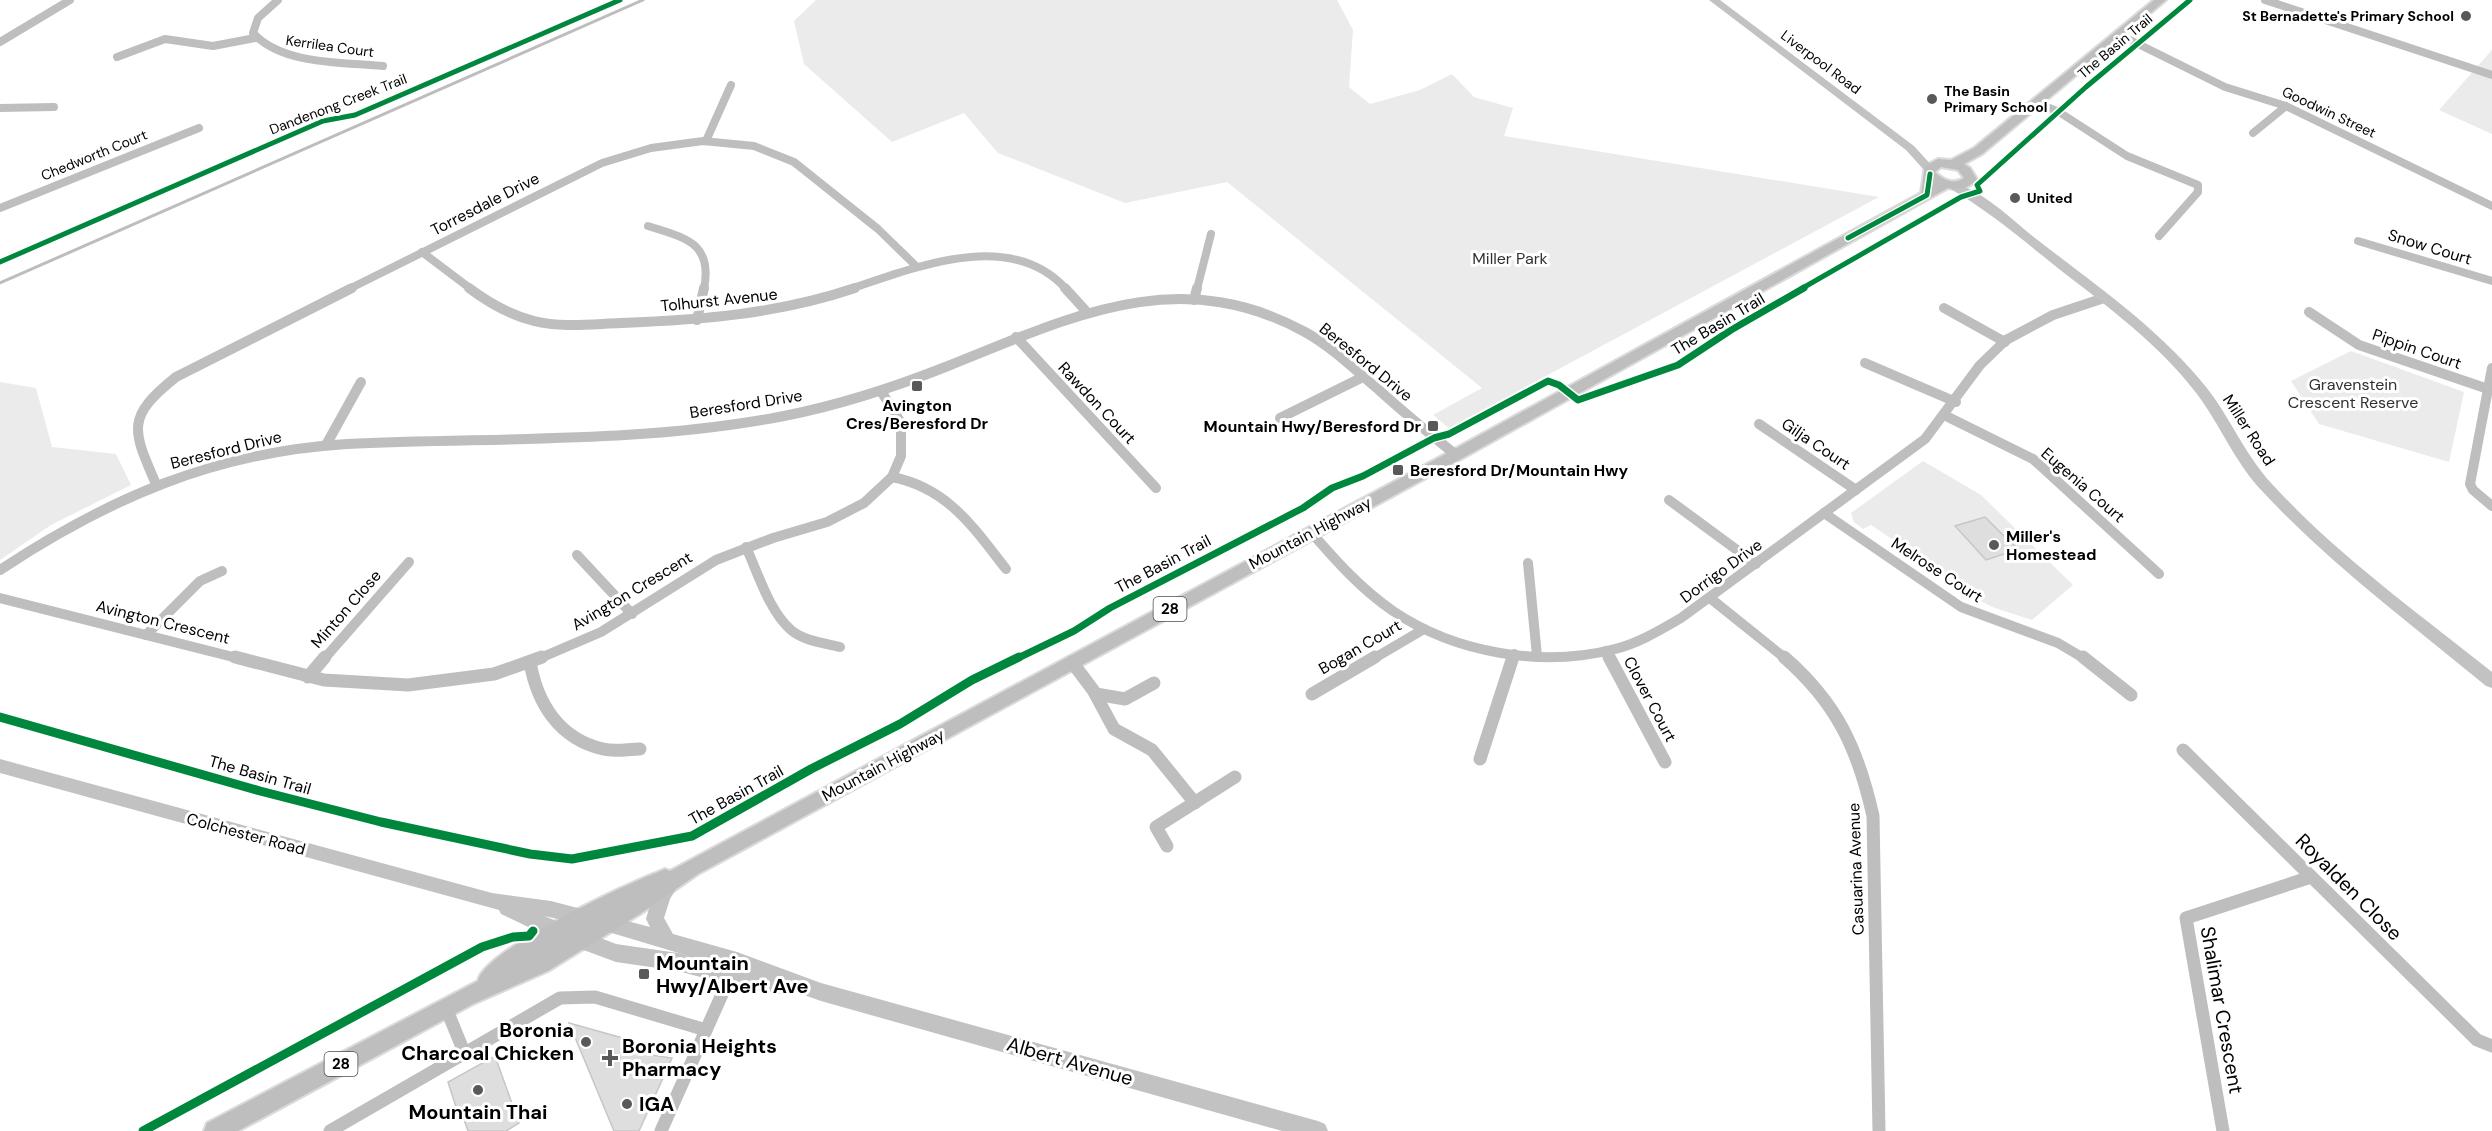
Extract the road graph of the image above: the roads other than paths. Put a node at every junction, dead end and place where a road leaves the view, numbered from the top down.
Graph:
1 (70, 0) edge
2 (278, 0) edge
3 (1714, 0) edge
4 (2161, 0) edge
5 (2265, 0) edge
6 (2120, 35) junction
7 (255, 38) junction
8 (0, 42) edge
9 (117, 57) dead end
10 (382, 66) dead end
11 (2492, 75) edge
12 (731, 85) dead end
13 (2037, 103) junction
14 (2286, 106) junction
15 (54, 107) dead end
16 (0, 108) edge
17 (200, 128) dead end
18 (2253, 133) dead end
19 (706, 141) junction
20 (1910, 148) junction
21 (1978, 151) junction
22 (1950, 164) junction
23 (1929, 172) junction
24 (1968, 176) junction
25 (1949, 185) junction
26 (1927, 195) junction
27 (1978, 199) junction
28 (2492, 206) edge
29 (0, 208) edge
30 (648, 226) dead end
31 (1211, 234) dead end
32 (2159, 236) dead end
33 (2358, 241) dead end
34 (422, 252) junction
35 (916, 266) junction
36 (2492, 281) edge
37 (2104, 298) junction
38 (1194, 300) junction
39 (1944, 308) dead end
40 (1085, 310) junction
41 (2309, 312) dead end
42 (697, 320) junction
43 (1016, 337) junction
44 (2005, 342) junction
45 (1865, 363) dead end
46 (2492, 368) edge
47 (1363, 377) junction
48 (361, 382) dead end
49 (2488, 389) junction
50 (881, 391) junction
51 (1956, 402) junction
52 (1946, 416) junction
53 (1280, 418) dead end
54 (1759, 424) dead end
55 (326, 445) junction
56 (1456, 456) junction
57 (892, 477) junction
58 (156, 484) junction
59 (1156, 488) dead end
60 (1856, 490) junction
61 (1670, 500) dead end
62 (2492, 506) edge
63 (1824, 513) junction
64 (1311, 532) junction
65 (746, 547) junction
66 (577, 555) dead end
67 (409, 562) dead end
68 (1528, 563) dead end
69 (1756, 564) junction
70 (1006, 569) dead end
71 (0, 570) edge
72 (222, 571) dead end
73 (2159, 574) dead end
74 (0, 598) edge
75 (1710, 598) junction
76 (632, 614) junction
77 (1424, 629) junction
78 (146, 635) junction
79 (840, 646) dead end
80 (1606, 651) junction
81 (1514, 654) junction
82 (1537, 656) junction
83 (530, 662) junction
84 (1072, 662) junction
85 (308, 677) junction
86 (2492, 681) edge
87 (1154, 683) dead end
88 (1096, 694) junction
89 (1312, 694) dead end
90 (2131, 695) dead end
91 (640, 749) dead end
92 (2183, 750) dead end
93 (1480, 759) dead end
94 (1665, 762) dead end
95 (0, 766) edge
96 (1235, 777) dead end
97 (1195, 803) junction
98 (1167, 846) dead end
99 (691, 868) junction
100 (2311, 877) junction
101 (674, 879) junction
102 (492, 902) junction
103 (585, 917) junction
104 (606, 924) junction
105 (558, 932) junction
106 (580, 940) junction
107 (667, 941) junction
108 (733, 968) junction
109 (466, 997) junction
110 (446, 1008) junction
111 (706, 1030) junction
112 (2492, 1046) edge
113 (464, 1052) junction
114 (215, 1131) edge
115 (330, 1131) edge
116 (661, 1131) edge
117 (1318, 1131) edge
118 (1879, 1131) edge
119 (2223, 1131) edge

1 - 8 street
2 - 7 street
3 - 20 main road, Liverpool Road
4 - 6 main road
5 - 11 street
6 - 13 main road
6 - 14 street, Goodwin Street
7 - 9 street
7 - 10 street, Kerrilea Court
12 - 19 street
13 - 21 main road
13 - 32 street
14 - 18 street
14 - 28 street, Goodwin Street
15 - 16 street
17 - 29 street, Chedworth Court
19 - 34 street, Torresdale Drive
19 - 35 street, Torresdale Drive
20 - 22 main road, Liverpool Road
20 - 23 main road, Liverpool Road
21 - 22 main road
21 - 24 main road
22 - 23 main road
22 - 24 main road
23 - 25 main road
23 - 26 main road
24 - 25 main road, 28
24 - 27 main road, Miller Road
25 - 26 main road, Mountain Highway / 28
25 - 27 main road, Miller Road
26 - 56 main road, Mountain Highway / 28
27 - 37 main road, Miller Road
30 - 42 street
31 - 38 street
33 - 36 street, Snow Court
34 - 42 street, Tolhurst Avenue
34 - 58 street, Torresdale Drive
35 - 40 street, Tolhurst Avenue
35 - 42 street, Tolhurst Avenue
37 - 44 street, Dorrigo Drive
37 - 86 main road, Miller Road
38 - 40 street, Beresford Drive
38 - 47 street, Beresford Drive
39 - 44 street
40 - 43 street, Beresford Drive
41 - 49 street, Pippin Court
43 - 50 street, Beresford Drive
43 - 59 street, Rawdon Court
44 - 51 street, Dorrigo Drive
45 - 51 street
46 - 49 street
47 - 53 street
47 - 56 street, Beresford Drive
48 - 55 street
49 - 62 street
50 - 55 street, Beresford Drive
50 - 57 street, Avington Crescent
51 - 52 street, Dorrigo Drive
52 - 60 street, Dorrigo Drive
52 - 73 street, Eugenia Court
54 - 60 street, Gilja Court
55 - 58 street, Beresford Drive
56 - 64 main road, Mountain Highway / 28
57 - 65 street, Avington Crescent
57 - 70 street
58 - 71 street, Beresford Drive
60 - 63 street, Dorrigo Drive
61 - 69 street
63 - 69 street, Dorrigo Drive
63 - 90 street, Melrose Court
64 - 77 street, Dorrigo Drive
64 - 84 main road, Mountain Highway / 28
65 - 76 street, Avington Crescent
65 - 79 street
66 - 76 street
67 - 85 street, Minton Close
68 - 82 street
69 - 75 street, Dorrigo Drive
72 - 78 street
74 - 78 street, Avington Crescent
75 - 80 street, Dorrigo Drive
75 - 118 street, Casuarina Avenue
76 - 83 street, Avington Crescent
77 - 81 street, Dorrigo Drive
77 - 89 street, Bogan Court
78 - 85 street, Avington Crescent
80 - 82 street, Dorrigo Drive
80 - 94 street, Clover Court
81 - 82 street, Dorrigo Drive
81 - 93 street
83 - 85 street, Avington Crescent
83 - 91 street
84 - 88 street
84 - 99 main road, Mountain Highway / 28
87 - 88 street
88 - 97 street
92 - 100 street, Royalden Close
95 - 102 main road, Colchester Road
96 - 97 street
97 - 98 street
99 - 101 main road, Mountain Highway / 28
99 - 103 main road, Mountain Highway / 28
100 - 112 street, Royalden Close
100 - 119 street, Shalimar Crescent
101 - 104 main road, Mountain Highway / 28
101 - 107 main road
102 - 103 main road, Colchester Road
102 - 105 main road, Colchester Road
103 - 104 main road, Colchester Road
103 - 105 main road, Mountain Highway / 28
104 - 106 main road, Mountain Highway / 28
104 - 107 main road, Albert Avenue
105 - 106 main road, Albert Avenue
105 - 109 main road, Mountain Highway / 28
106 - 108 main road, Albert Avenue
106 - 109 main road, Mountain Highway / 28
107 - 108 main road, Albert Avenue
108 - 111 street
108 - 117 main road, Albert Avenue
109 - 110 main road, Mountain Highway / 28
110 - 113 street
110 - 114 main road, Mountain Highway / 28
111 - 113 street
111 - 116 street
113 - 115 street

